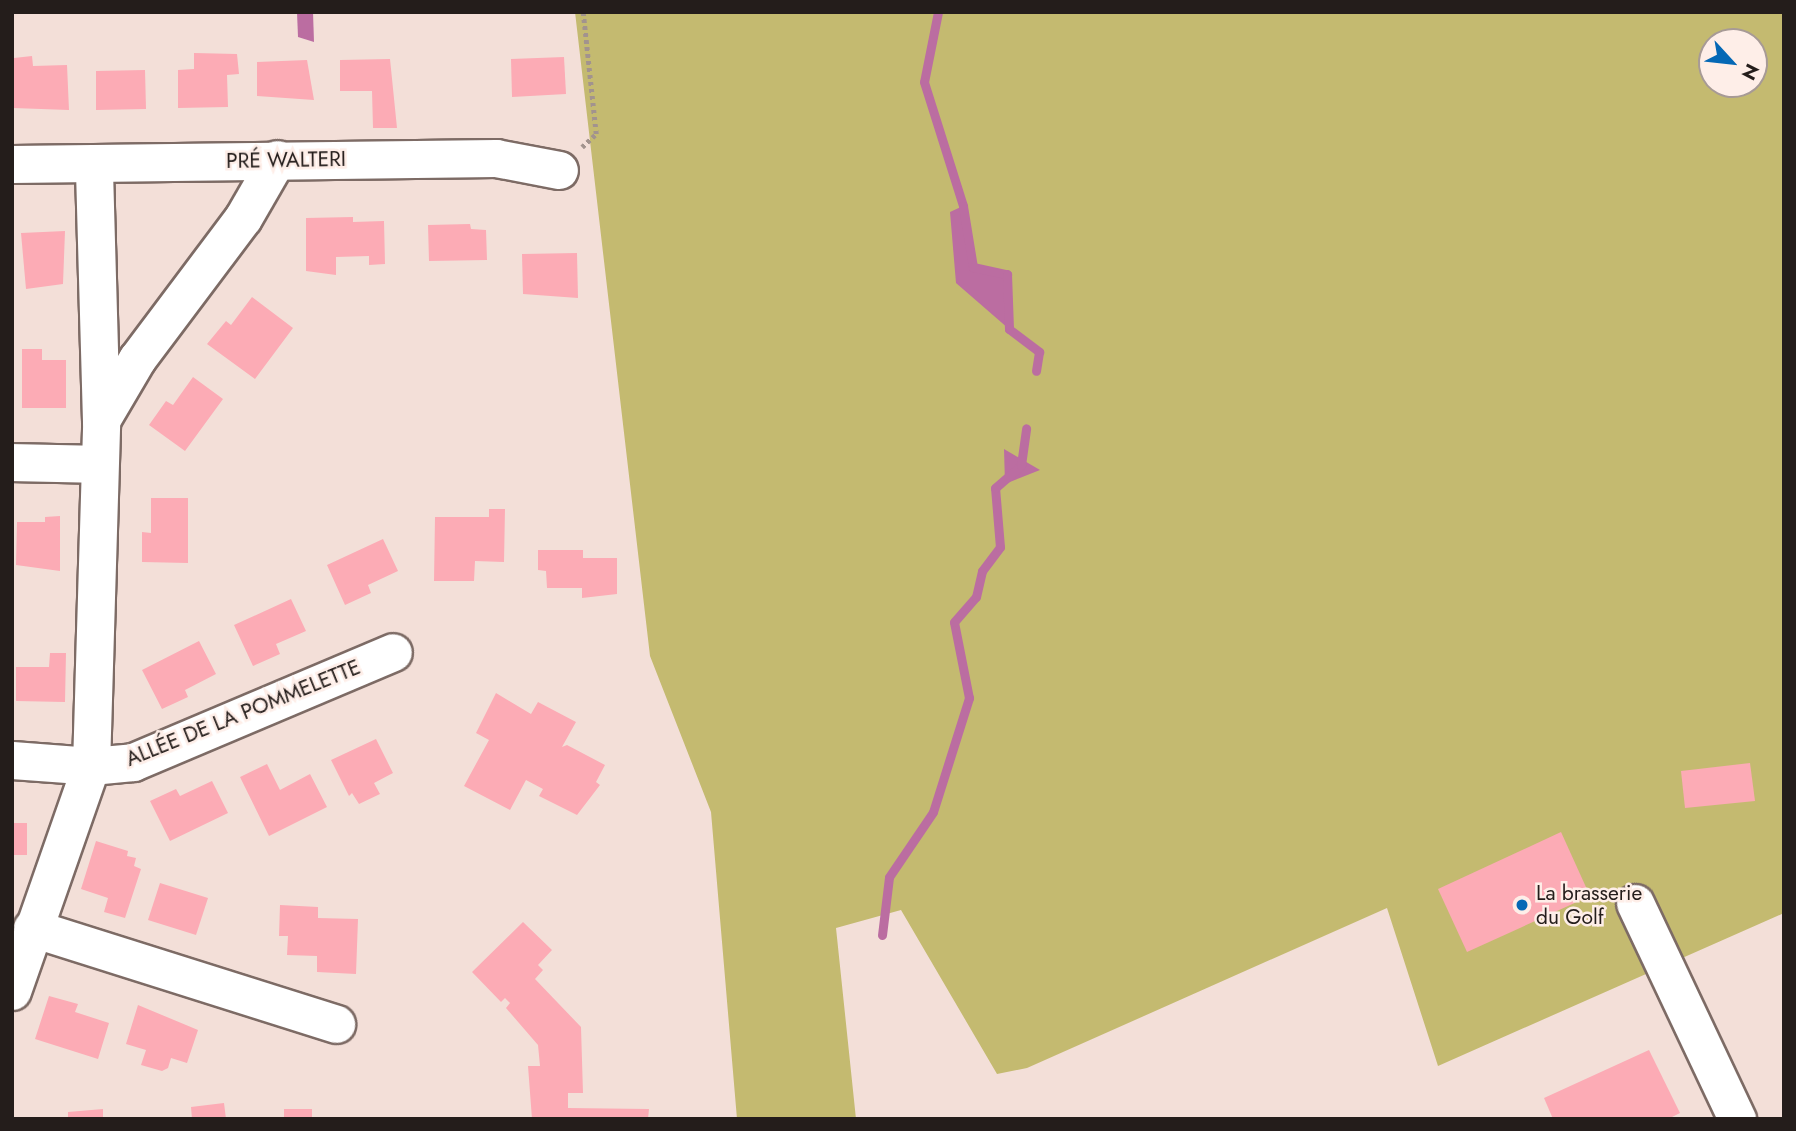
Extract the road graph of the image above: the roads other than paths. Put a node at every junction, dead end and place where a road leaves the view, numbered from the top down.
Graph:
1 (277, 159) junction
2 (94, 163) junction
3 (12, 164) edge
4 (559, 170) road end
5 (101, 421) junction
6 (12, 462) edge
7 (97, 464) junction
8 (393, 652) dead end
9 (12, 760) edge
10 (91, 766) junction
11 (1634, 903) dead end
12 (32, 928) junction
13 (12, 992) edge
14 (336, 1024) dead end
15 (1737, 1119) edge

1 - 2 street, PRÉ WALTERI
1 - 4 street, PRÉ WALTERI
1 - 5 street, ALLÉE DE LA POMMELETTE
2 - 3 street, PRÉ WALTERI
2 - 5 street, ALLÉE DE LA POMMELETTE
5 - 7 street, ALLÉE DE LA POMMELETTE
6 - 7 street
7 - 10 street, ALLÉE DE LA POMMELETTE
8 - 10 street, ALLÉE DE LA POMMELETTE
9 - 10 street, ALLÉE DE LA POMMELETTE
10 - 12 street, ALLÉE DE LA POMMELETTE
11 - 15 street
12 - 13 street, ALLÉE DE LA POMMELETTE
12 - 14 street

